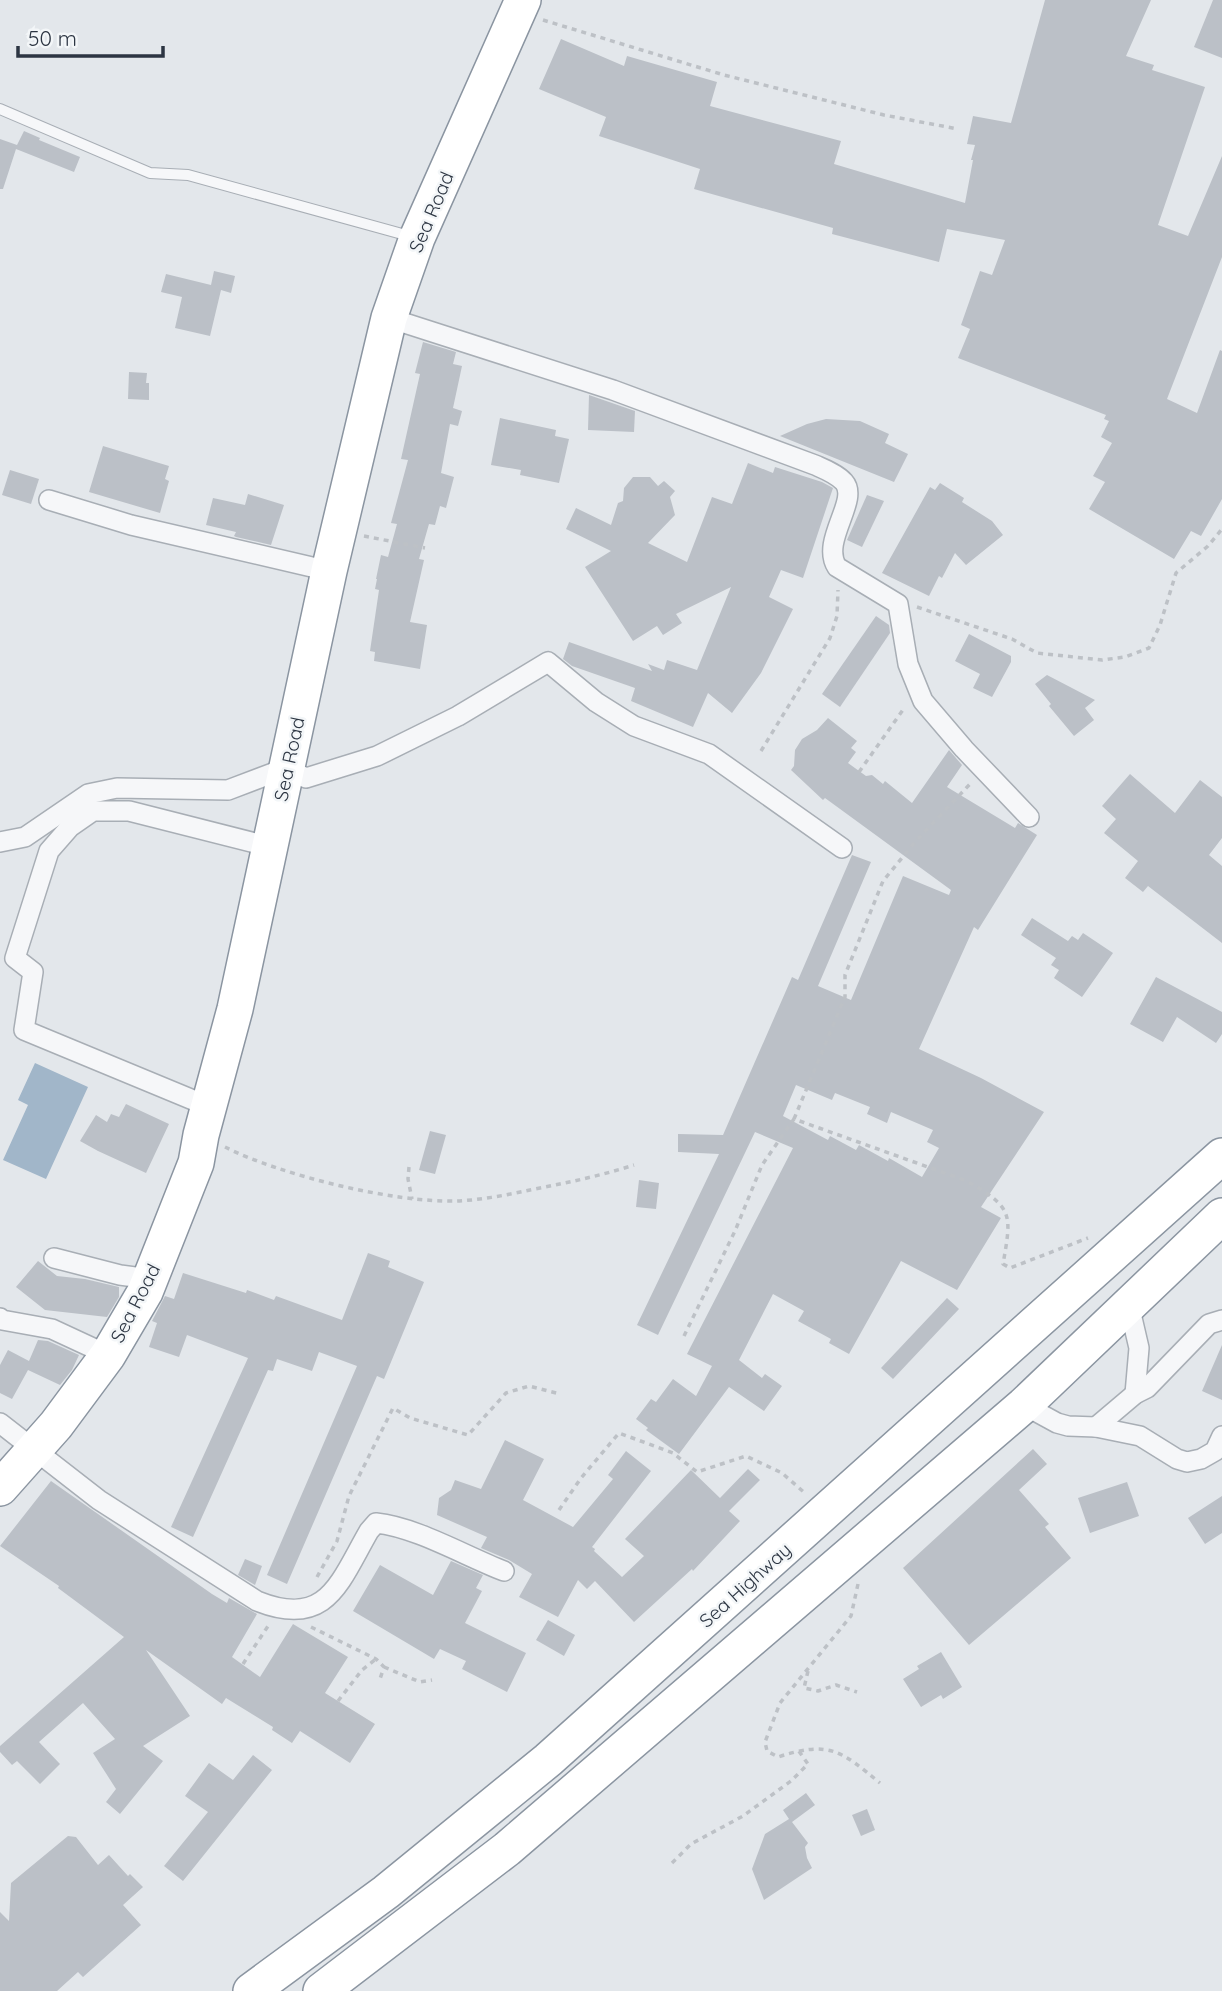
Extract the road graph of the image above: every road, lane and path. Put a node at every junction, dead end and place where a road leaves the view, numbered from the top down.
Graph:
1 (520, 6) edge
2 (0, 109) edge
3 (958, 129) dead end
4 (417, 238) junction
5 (389, 318) junction
6 (49, 500) dead end
7 (339, 526) junction
8 (1222, 529) edge
9 (425, 548) dead end
10 (837, 567) junction
11 (329, 571) junction
12 (898, 604) junction
13 (916, 683) junction
14 (761, 751) dead end
15 (286, 768) junction
16 (859, 772) dead end
17 (991, 777) junction
18 (1029, 817) dead end
19 (0, 842) edge
20 (271, 848) junction
21 (842, 848) dead end
22 (794, 1119) junction
23 (205, 1121) junction
24 (1222, 1156) edge
25 (634, 1166) dead end
26 (409, 1167) dead end
27 (412, 1199) junction
28 (1222, 1216) edge
29 (1093, 1237) dead end
30 (54, 1258) dead end
31 (150, 1279) junction
32 (1129, 1305) junction
33 (1, 1320) edge
34 (1222, 1320) edge
35 (684, 1336) dead end
36 (108, 1355) junction
37 (1135, 1394) junction
38 (1024, 1405) junction
39 (0, 1423) edge
40 (1096, 1427) junction
41 (1222, 1436) edge
42 (35, 1449) junction
43 (0, 1489) edge
44 (559, 1510) dead end
45 (825, 1513) junction
46 (859, 1546) junction
47 (504, 1571) dead end
48 (279, 1609) junction
49 (376, 1658) dead end
50 (243, 1664) dead end
51 (384, 1667) dead end
52 (808, 1669) junction
53 (432, 1680) dead end
54 (857, 1692) dead end
55 (338, 1702) dead end
56 (798, 1750) junction
57 (880, 1783) dead end
58 (672, 1863) dead end
59 (250, 1991) edge
60 (321, 1991) edge

1 - 3 path
1 - 4 highway, Sea Road
2 - 4 lane
4 - 5 highway, Sea Road
5 - 7 highway, Sea Road
5 - 10 street
6 - 11 street
7 - 9 path
7 - 11 highway, Sea Road
8 - 12 path
10 - 12 street
10 - 14 path
11 - 15 highway, Sea Road
12 - 13 street
13 - 16 path
13 - 17 street
15 - 19 street
15 - 20 highway, Sea Road
15 - 21 street
17 - 18 street
17 - 22 path
20 - 23 highway, Sea Road
20 - 23 street
22 - 29 path
22 - 35 path
23 - 27 path
23 - 31 highway, Sea Road
24 - 45 highway, Sea Highway
25 - 27 path
26 - 27 path
28 - 32 highway
30 - 31 street
31 - 36 highway, Sea Road
32 - 37 street
32 - 38 highway
33 - 36 street
34 - 37 street
36 - 42 highway, Sea Road
37 - 40 street
38 - 40 street
38 - 46 highway
39 - 42 street
40 - 41 street
42 - 43 highway, Sea Road
42 - 48 street
44 - 45 path
45 - 59 highway, Sea Highway
46 - 52 path
46 - 60 highway
47 - 48 street
48 - 50 path
49 - 55 path
51 - 53 path
52 - 54 path
52 - 56 path
56 - 57 path
56 - 58 path

